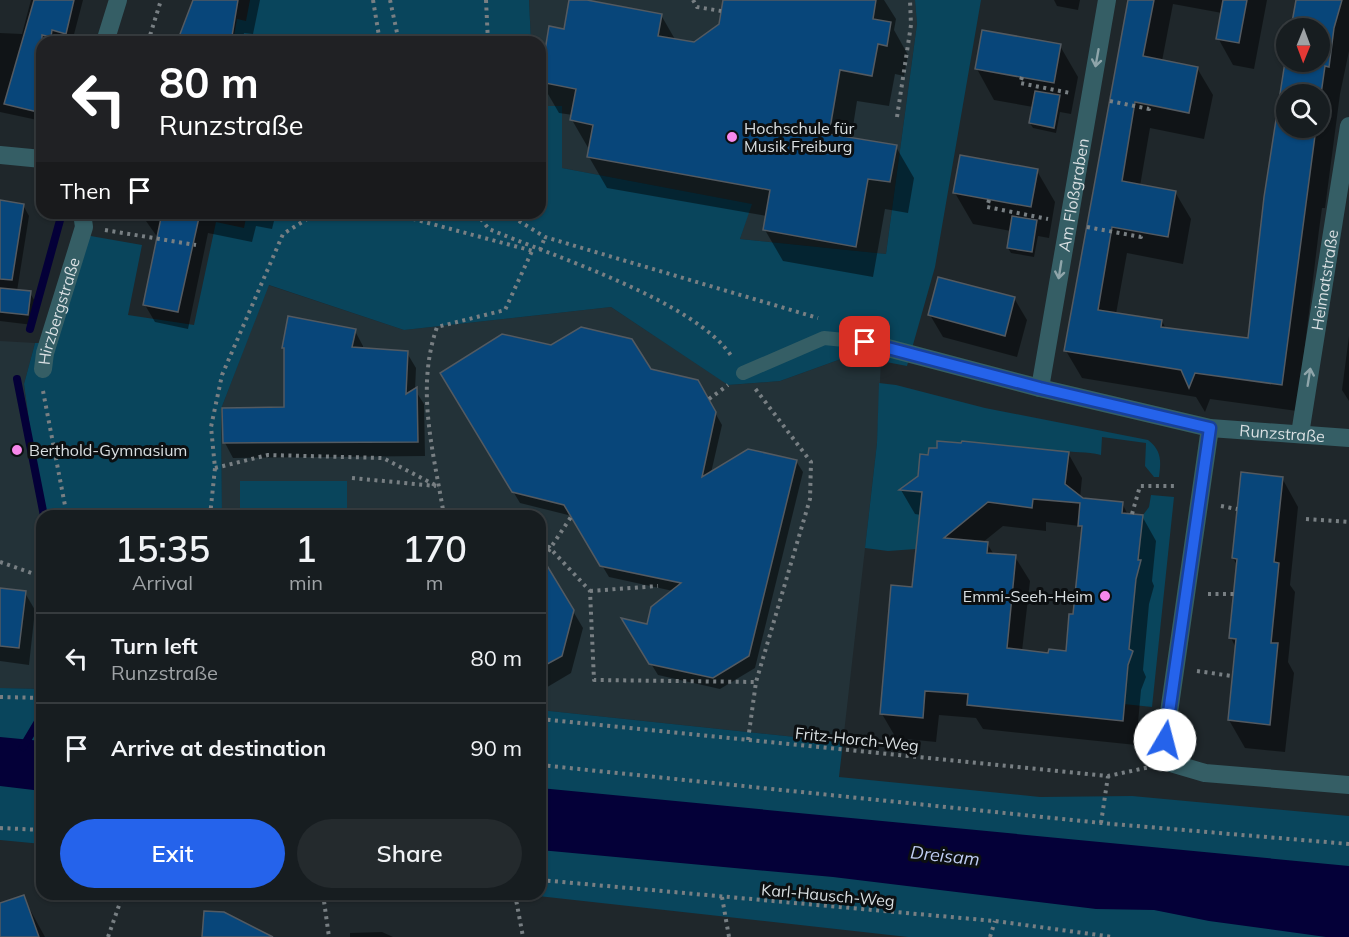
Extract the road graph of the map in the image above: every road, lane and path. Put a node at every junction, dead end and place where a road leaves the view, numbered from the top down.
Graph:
1 (118, 0) edge
2 (161, 0) edge
3 (373, 0) edge
4 (390, 0) edge
5 (486, 0) edge
6 (693, 0) edge
7 (910, 0) edge
8 (1107, 0) edge
9 (722, 11) dead end
10 (107, 36) edge
11 (150, 36) edge
12 (379, 36) edge
13 (398, 36) edge
14 (488, 36) edge
15 (897, 117) dead end
16 (1349, 126) edge
17 (0, 155) edge
18 (36, 158) edge
19 (307, 219) edge
20 (413, 219) edge
21 (481, 219) edge
22 (516, 219) edge
23 (83, 220) edge
24 (546, 237) junction
25 (196, 245) dead end
26 (540, 250) junction
27 (532, 251) junction
28 (823, 321) dead end
29 (865, 342) joint
30 (43, 369) joint
31 (743, 373) junction
32 (1040, 388) junction
33 (1210, 428) junction
34 (1300, 434) junction
35 (1349, 438) edge
36 (215, 468) junction
37 (352, 478) dead end
38 (1175, 486) dead end
39 (440, 487) junction
40 (66, 510) edge
41 (211, 510) edge
42 (443, 510) edge
43 (1132, 514) dead end
44 (571, 517) dead end
45 (1306, 519) dead end
46 (1349, 522) edge
47 (546, 547) edge
48 (549, 547) junction
49 (546, 553) edge
50 (0, 562) edge
51 (36, 574) edge
52 (658, 586) dead end
53 (590, 591) junction
54 (1175, 669) junction
55 (1232, 676) dead end
56 (756, 682) junction
57 (0, 697) edge
58 (36, 698) edge
59 (546, 720) edge
60 (748, 740) junction
61 (1171, 763) junction
62 (546, 766) edge
63 (1108, 776) junction
64 (1349, 785) edge
65 (1101, 823) junction
66 (0, 828) edge
67 (36, 831) edge
68 (1349, 844) edge
69 (546, 881) edge
70 (722, 897) junction
71 (121, 900) edge
72 (324, 900) edge
73 (516, 900) edge
74 (995, 921) junction
75 (108, 937) edge
76 (329, 937) edge
77 (523, 937) edge
78 (729, 937) edge
79 (990, 937) edge
80 (1113, 937) edge

1 - 10 street
2 - 11 path
3 - 12 path
4 - 13 path
5 - 14 path
6 - 9 path
7 - 15 path
8 -> 32 street, Am Floßgraben
34 -> 16 street, Heimatstraße
17 - 18 street
19 - 36 path
20 - 27 path
21 - 26 path
22 - 24 path
23 - 25 path
23 - 30 street, Hirzbergstraße
24 - 26 path
24 - 28 path
26 - 27 path
26 - 31 path
27 - 39 path
29 - 31 lane
29 - 32 street, Runzstraße
30 - 40 path, Hirzbergstraße
31 - 56 path
32 - 33 street, Runzstraße
33 - 34 street, Runzstraße
33 - 54 street
34 - 35 street, Runzstraße
36 - 39 path
36 - 41 path
37 - 39 path
38 - 43 path
39 - 42 path
44 - 48 path
45 - 46 path
47 - 48 path
48 - 49 path
48 - 53 path
50 - 51 path
52 - 53 path
53 - 56 path
54 - 55 path
54 - 61 street
56 - 60 path
57 - 58 path
59 - 60 path, Fritz-Horch-Weg
60 - 63 path, Fritz-Horch-Weg
61 - 63 path, Fritz-Horch-Weg
61 - 64 street
62 - 65 path
63 - 65 path
65 - 68 path
66 - 67 path
69 - 70 path, Karl-Hausch-Weg
70 - 74 path, Karl-Hausch-Weg
70 - 78 path
71 - 75 path
72 - 76 path
73 - 77 path
74 - 79 path
74 - 80 path, Karl-Hausch-Weg

